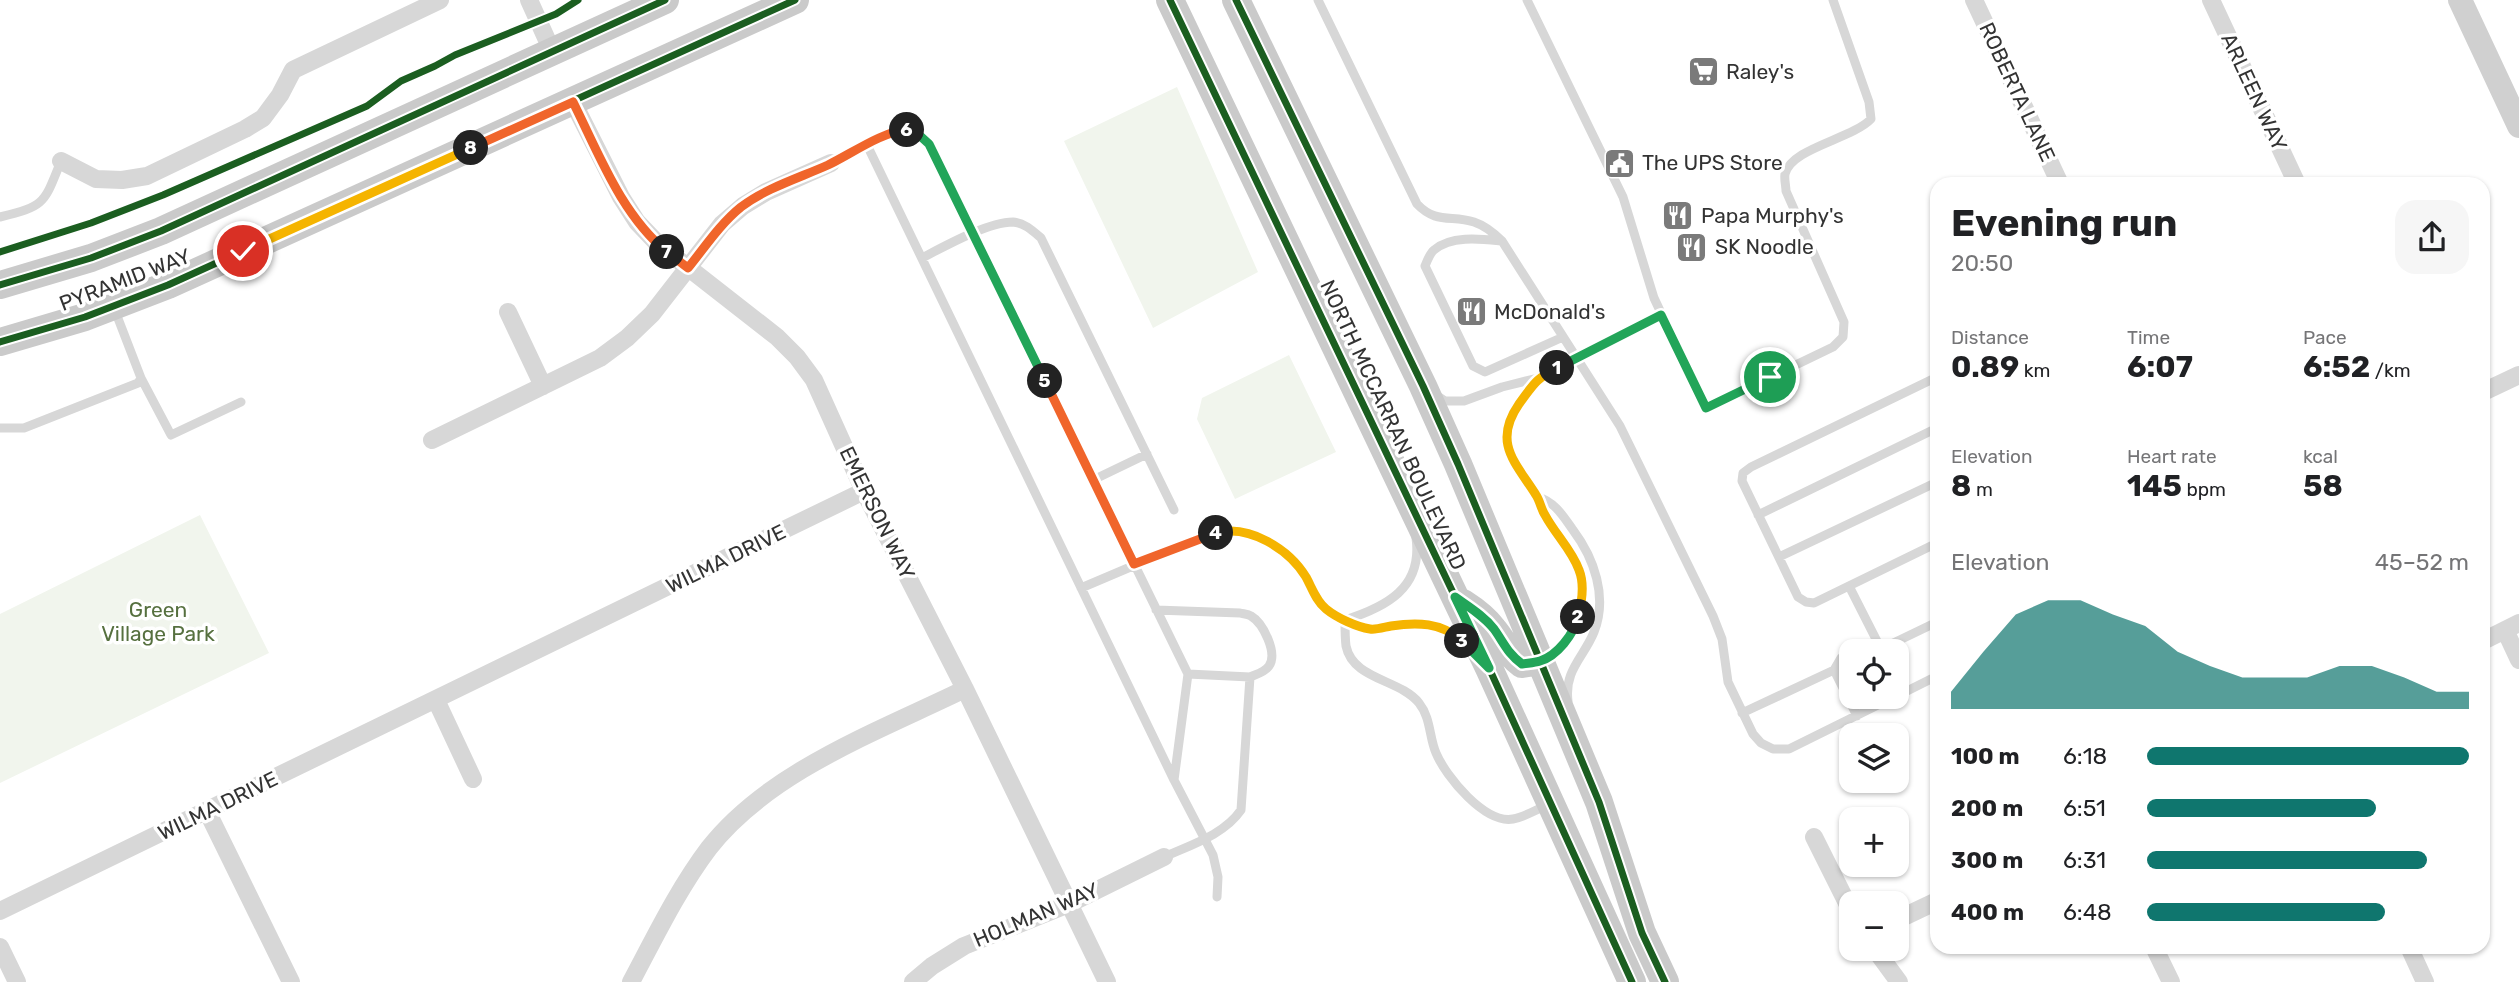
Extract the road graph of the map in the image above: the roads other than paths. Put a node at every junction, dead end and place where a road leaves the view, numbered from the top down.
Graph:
1 (440, 0) edge
2 (528, 0) edge
3 (665, 0) edge
4 (794, 0) edge
5 (1236, 0) edge
6 (1318, 0) edge
7 (1527, 0) edge
8 (1833, 0) edge
9 (1974, 0) edge
10 (2211, 0) edge
11 (2460, 0) edge
12 (1171, 4) edge
13 (552, 51) junction
14 (573, 102) junction
15 (2519, 125) edge
16 (867, 145) junction
17 (61, 160) joint
18 (831, 163) joint
19 (2057, 177) edge
20 (2294, 177) edge
21 (0, 217) edge
22 (973, 233) junction
23 (1502, 241) junction
24 (922, 258) junction
25 (688, 268) junction
26 (0, 285) edge
27 (114, 307) junction
28 (508, 313) dead end
29 (1661, 315) junction
30 (1563, 337) junction
31 (0, 342) edge
32 (1576, 359) junction
33 (2519, 375) edge
34 (141, 378) junction
35 (1538, 378) junction
36 (1930, 380) edge
37 (543, 386) junction
38 (1423, 386) junction
39 (2490, 389) edge
40 (241, 402) dead end
41 (0, 428) edge
42 (1930, 431) edge
43 (432, 440) dead end
44 (1147, 454) junction
45 (1093, 480) junction
46 (1930, 485) edge
47 (864, 491) junction
48 (1538, 498) junction
49 (1411, 503) junction
50 (1174, 510) dead end
51 (1758, 515) junction
52 (1930, 546) edge
53 (1779, 557) junction
54 (1134, 564) junction
55 (1849, 586) junction
56 (1081, 588) junction
57 (1455, 597) junction
58 (1156, 610) junction
59 (1345, 620) junction
60 (1930, 625) edge
61 (2512, 627) edge
62 (2490, 637) edge
63 (1875, 639) edge
64 (1902, 639) edge
65 (2519, 660) edge
66 (1541, 661) junction
67 (1839, 661) edge
68 (1489, 668) junction
69 (1834, 670) junction
70 (1839, 670) edge
71 (1188, 674) junction
72 (1251, 677) junction
73 (1930, 679) edge
74 (965, 689) junction
75 (1909, 690) edge
76 (436, 700) junction
77 (1871, 709) edge
78 (1742, 713) junction
79 (1857, 716) junction
80 (1574, 741) junction
81 (473, 779) dead end
82 (1174, 780) junction
83 (1552, 803) junction
84 (206, 811) junction
85 (1814, 837) dead end
86 (1203, 839) junction
87 (1164, 857) joint
88 (1841, 891) edge
89 (1217, 897) dead end
90 (1069, 904) junction
91 (1930, 904) edge
92 (0, 911) edge
93 (1909, 914) edge
94 (0, 947) edge
95 (2157, 954) edge
96 (2412, 954) edge
97 (1884, 961) edge
98 (17, 982) edge
99 (290, 982) edge
100 (631, 982) edge
101 (914, 982) edge
102 (1107, 982) edge
103 (1632, 982) edge
104 (1665, 982) edge
105 (1899, 982) edge
106 (2171, 982) edge
107 (2425, 982) edge

1 - 17 street
2 - 13 street
3 - 13 main road, PYRAMID WAY
4 - 14 main road, PYRAMID WAY
5 - 38 main road, NORTH MCCARRAN BOULEVARD
6 - 23 lane
7 - 29 lane
8 - 29 lane
9 - 19 street, ROBERTA LANE
10 - 20 street, ARLEEN WAY
11 - 15 street
12 - 49 main road, NORTH MCCARRAN BOULEVARD
13 - 26 main road, PYRAMID WAY
14 - 25 street, EMERSON WAY
14 - 27 main road, PYRAMID WAY
16 - 18 lane
16 - 22 lane
16 - 24 lane
17 - 21 lane
18 - 25 street
22 - 24 lane
22 - 44 lane
22 - 45 lane
23 - 30 lane
23 - 30 lane
24 - 56 lane
25 - 37 street
25 - 47 street, EMERSON WAY
27 - 31 main road, PYRAMID WAY
27 - 34 lane
28 - 37 street
29 - 32 lane
30 - 32 lane
32 - 35 lane
32 - 78 lane
33 - 39 street
34 - 40 lane
34 - 41 lane
35 - 38 lane
35 - 48 lane
36 - 51 lane
37 - 43 street
38 - 66 main road, NORTH MCCARRAN BOULEVARD
42 - 51 lane
44 - 45 lane
44 - 50 lane
45 - 54 lane
46 - 53 lane
47 - 74 street, EMERSON WAY
47 - 76 street, WILMA DRIVE
48 - 66 lane
48 - 80 lane
49 - 57 main road, NORTH MCCARRAN BOULEVARD
49 - 59 lane
51 - 53 lane
52 - 55 lane
53 - 55 lane
54 - 56 lane
54 - 58 lane
54 - 59 lane
55 - 63 lane
56 - 82 lane
57 - 66 main road
57 - 68 main road, NORTH MCCARRAN BOULEVARD
58 - 71 lane
58 - 72 lane
59 - 68 lane
59 - 83 lane
60 - 64 lane
61 - 62 street
61 - 65 street
66 - 80 main road, NORTH MCCARRAN BOULEVARD
67 - 69 lane
68 - 83 main road, NORTH MCCARRAN BOULEVARD
69 - 70 lane
69 - 78 lane
69 - 79 lane
71 - 72 lane
71 - 82 lane
72 - 86 lane
73 - 75 lane
74 - 90 street, EMERSON WAY
74 - 100 street
76 - 81 street
76 - 84 street, WILMA DRIVE
77 - 79 lane
78 - 79 lane
80 - 104 main road, NORTH MCCARRAN BOULEVARD
82 - 86 lane
83 - 103 main road, NORTH MCCARRAN BOULEVARD
84 - 92 street, WILMA DRIVE
84 - 99 street
85 - 88 street
86 - 87 lane
86 - 89 lane
87 - 90 street, HOLMAN WAY
90 - 101 street, HOLMAN WAY
90 - 102 street, EMERSON WAY
91 - 93 street
94 - 98 street
95 - 106 street
96 - 107 street
97 - 105 street

